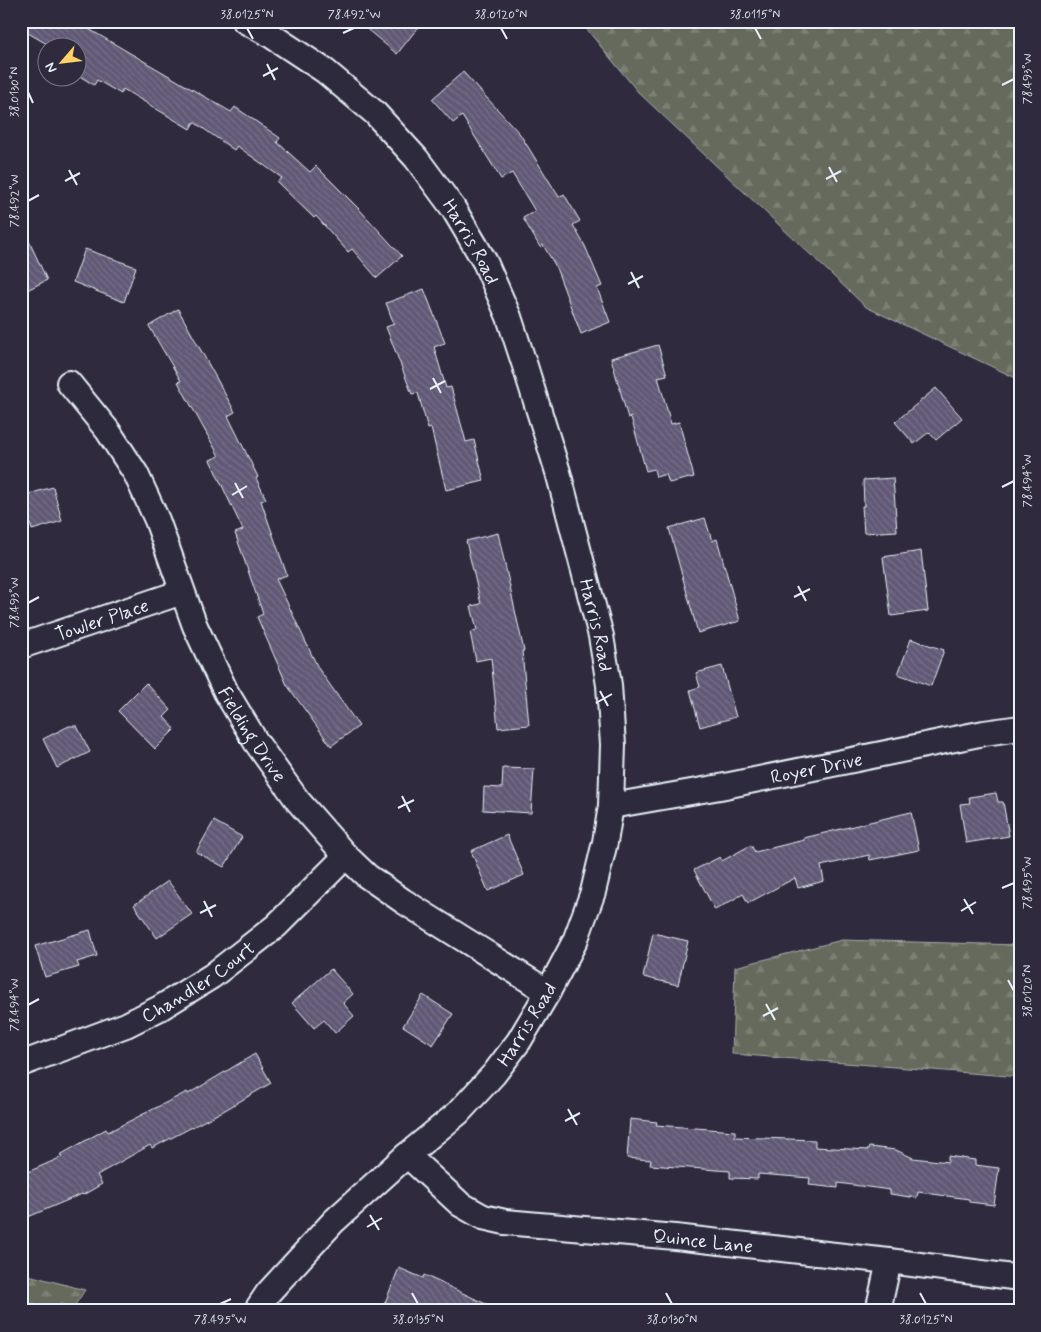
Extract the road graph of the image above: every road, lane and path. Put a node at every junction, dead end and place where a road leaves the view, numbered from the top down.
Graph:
1 (245, 21) edge
2 (69, 383) dead end
3 (182, 592) junction
4 (21, 646) edge
5 (1020, 728) edge
6 (611, 806) junction
7 (346, 856) junction
8 (548, 992) junction
9 (21, 1064) edge
10 (407, 1156) junction
11 (889, 1262) junction
12 (1020, 1278) edge
13 (256, 1311) edge
14 (878, 1311) edge

1 - 6 street, Harris Road
2 - 3 street, Fielding Drive
3 - 4 street, Towler Place
3 - 7 street, Fielding Drive
5 - 6 street, Royer Drive
6 - 8 street, Harris Road
7 - 8 street, Fielding Drive
7 - 9 street, Chandler Court
8 - 10 street, Harris Road
10 - 11 street, Quince Lane
10 - 13 street, Harris Road
11 - 12 street, Quince Lane
11 - 14 street

